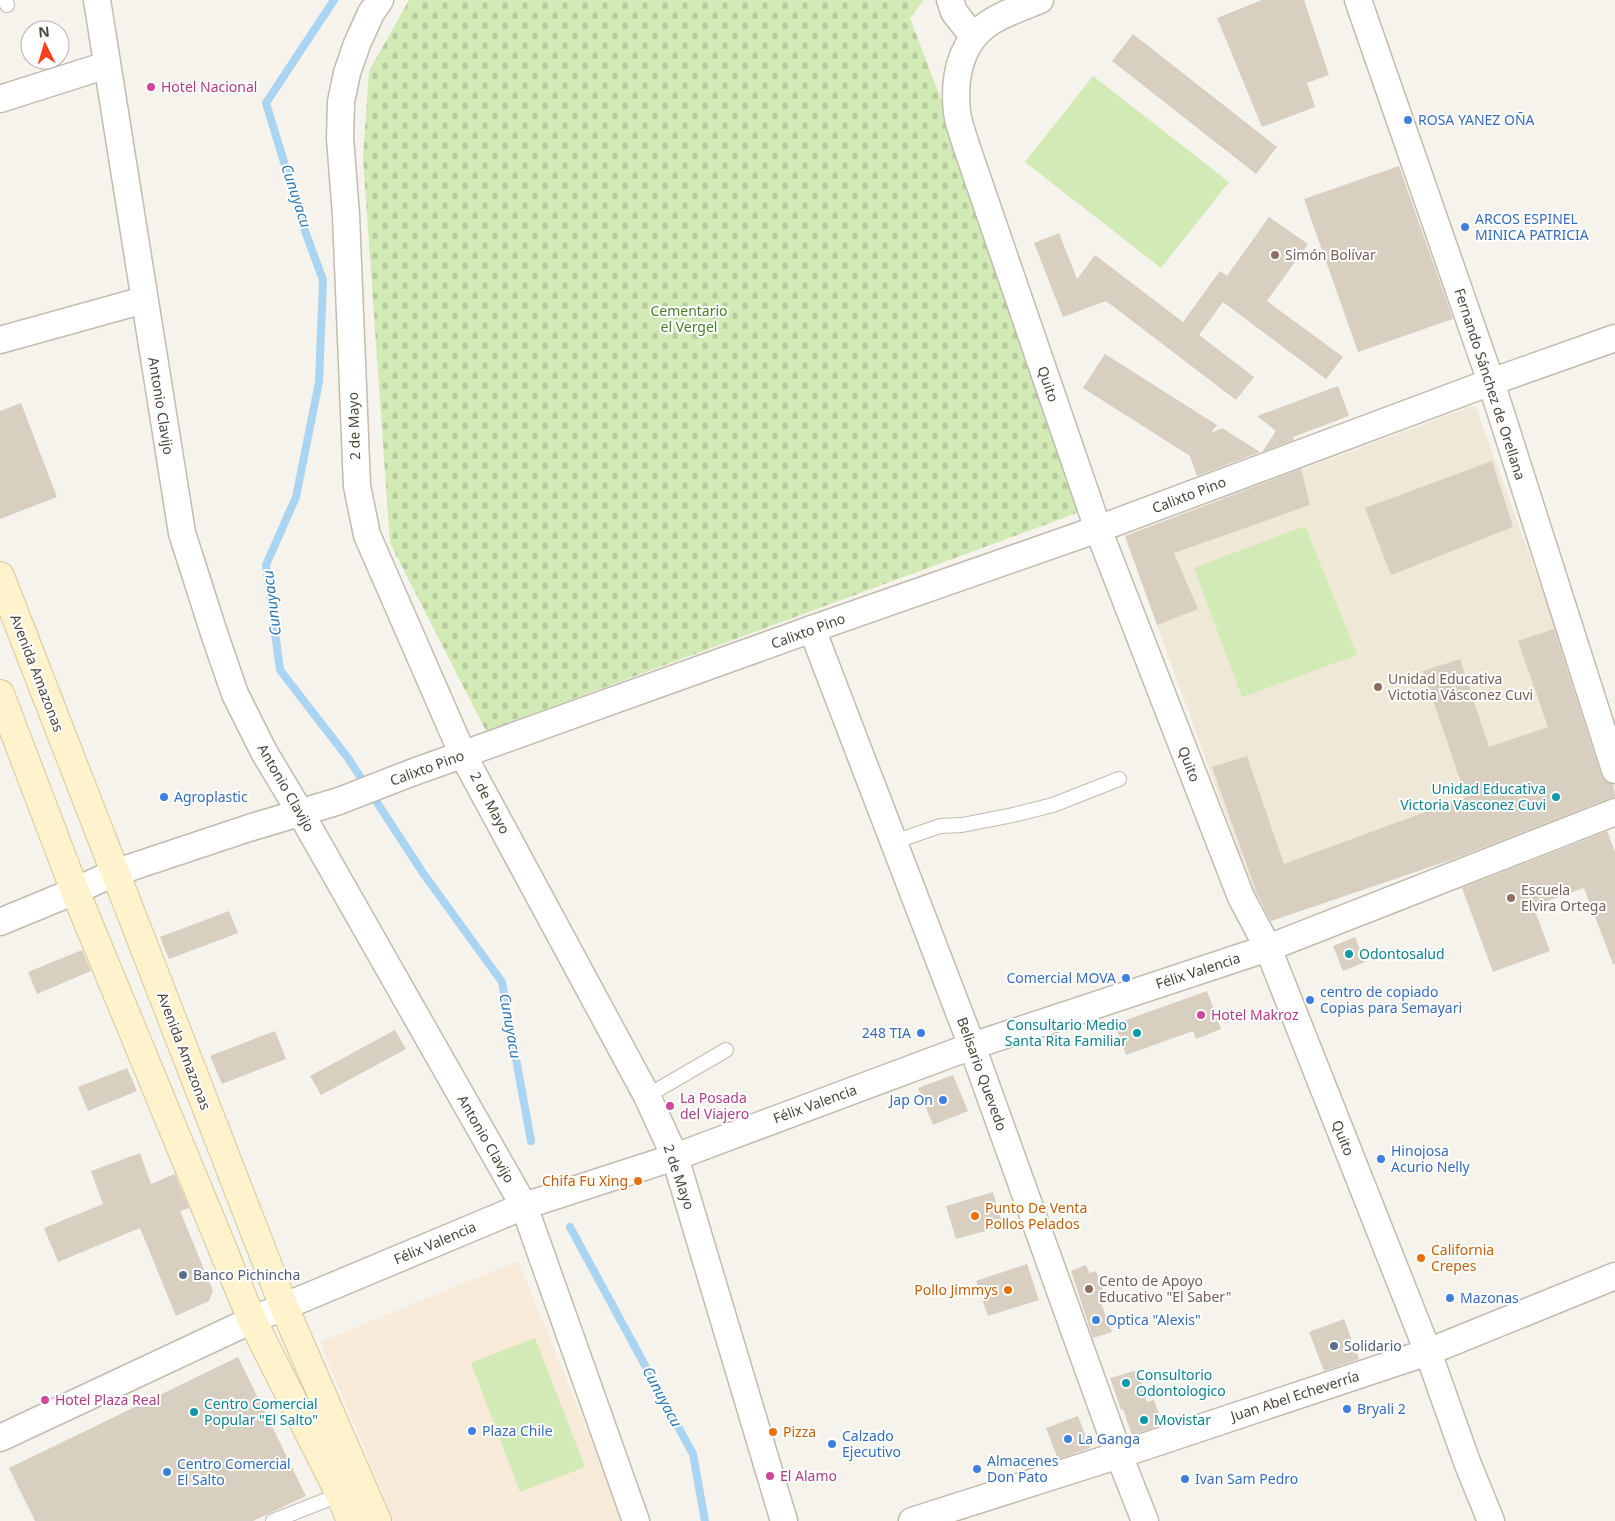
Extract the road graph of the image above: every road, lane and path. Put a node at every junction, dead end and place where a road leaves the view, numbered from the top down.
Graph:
1 (97, 0) edge
2 (380, 0) edge
3 (950, 0) edge
4 (1040, 0) edge
5 (1358, 0) edge
6 (973, 36) junction
7 (107, 65) junction
8 (0, 99) edge
9 (144, 300) junction
10 (1615, 338) edge
11 (0, 340) edge
12 (1491, 382) junction
13 (1098, 529) junction
14 (0, 576) edge
15 (812, 629) junction
16 (0, 694) edge
17 (463, 755) junction
18 (1615, 770) edge
19 (1119, 779) dead end
20 (300, 812) junction
21 (1615, 812) edge
22 (894, 842) junction
23 (114, 873) junction
24 (75, 891) junction
25 (0, 922) edge
26 (1268, 948) junction
27 (972, 1046) junction
28 (726, 1050) dead end
29 (647, 1096) junction
30 (675, 1157) junction
31 (524, 1206) junction
32 (1615, 1276) edge
33 (284, 1306) junction
34 (252, 1320) junction
35 (1428, 1352) junction
36 (0, 1438) edge
37 (1119, 1455) junction
38 (351, 1490) junction
39 (273, 1521) edge
40 (351, 1521) edge
41 (376, 1521) edge
42 (636, 1521) edge
43 (784, 1521) edge
44 (912, 1521) edge
45 (1145, 1521) edge
46 (1491, 1521) edge

1 - 7 street, Antonio Clavijo
2 - 17 street, 2 de Mayo
3 - 6 street
4 - 6 street
5 - 12 street, Fernando Sánchez de Orellana
6 - 13 street, Quito
7 - 8 street
7 - 9 street, Antonio Clavijo
9 - 11 street
9 - 20 street, Antonio Clavijo
10 - 12 street, Calixto Pino
12 - 13 street, Calixto Pino
12 - 18 street, Fernando Sánchez de Orellana
13 - 15 street, Calixto Pino
13 - 26 street, Quito
14 - 23 main road, Avenida Amazonas
15 - 17 street, Calixto Pino
15 - 22 street, Belisario Quevedo
16 - 24 main road, Avenida Amazonas
17 - 20 street, Calixto Pino
17 - 29 street, 2 de Mayo
19 - 22 lane
20 - 23 street, Calixto Pino
20 - 31 street, Antonio Clavijo
21 - 26 street, Félix Valencia
22 - 27 street, Belisario Quevedo
23 - 24 street, Calixto Pino
23 - 33 main road, Avenida Amazonas
24 - 25 street, Calixto Pino
24 - 34 main road, Avenida Amazonas
26 - 27 street, Félix Valencia
26 - 35 street, Quito
27 - 30 street, Félix Valencia
27 - 37 street, Belisario Quevedo
28 - 29 lane
29 - 30 street, 2 de Mayo
30 - 31 street, Félix Valencia
30 - 43 street, 2 de Mayo
31 - 33 street, Félix Valencia
31 - 42 street, Antonio Clavijo
32 - 35 street, Juan Abel Echeverría
33 - 34 street, Félix Valencia
33 - 38 main road, Avenida Amazonas
34 - 36 street, Félix Valencia
34 - 38 main road, Avenida Amazonas
35 - 37 street, Juan Abel Echeverría
35 - 46 street, Quito
37 - 44 street, Juan Abel Echeverría
37 - 45 street, Belisario Quevedo
38 - 39 lane
38 - 40 main road, Avenida Amazonas
38 - 41 main road, Avenida Amazonas

